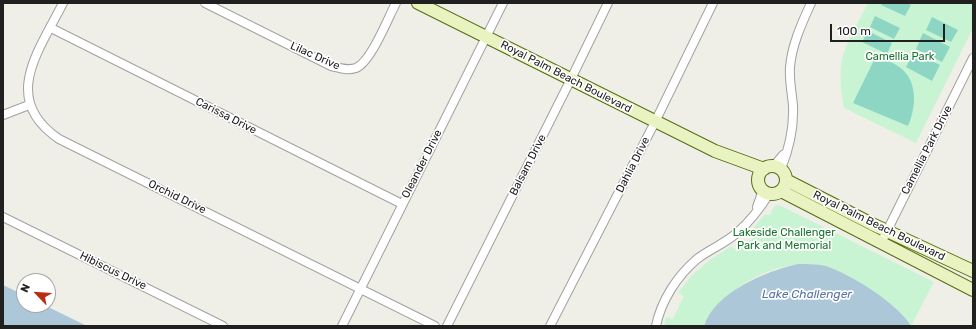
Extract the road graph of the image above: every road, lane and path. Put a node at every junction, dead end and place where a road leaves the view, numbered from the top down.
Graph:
1 (63, 3) edge
2 (205, 3) edge
3 (396, 3) edge
4 (418, 3) edge
5 (503, 3) edge
6 (608, 3) edge
7 (713, 3) edge
8 (811, 3) edge
9 (51, 28) junction
10 (486, 37) junction
11 (973, 58) edge
12 (571, 79) junction
13 (30, 105) junction
14 (3, 115) edge
15 (655, 122) junction
16 (769, 171) junction
17 (783, 185) junction
18 (766, 192) junction
19 (402, 204) junction
20 (3, 217) edge
21 (887, 230) junction
22 (881, 243) junction
23 (973, 271) edge
24 (360, 288) junction
25 (973, 290) edge
26 (223, 326) edge
27 (342, 326) edge
28 (435, 326) edge
29 (447, 326) edge
30 (550, 326) edge
31 (656, 326) edge

1 - 9 street, Orchid Drive
2 - 3 street, Lilac Drive
4 - 10 street, Royal Palm Beach Boulevard
5 - 10 street, Oleander Drive
6 - 12 street, Balsam Drive
7 - 15 street, Dahlia Drive
8 - 16 street
9 - 13 street, Orchid Drive
9 - 19 street, Carissa Drive
10 - 12 street, Royal Palm Beach Boulevard
10 - 19 street, Oleander Drive
11 - 21 street, Camellia Park Drive
12 - 15 street, Royal Palm Beach Boulevard
12 - 29 street, Balsam Drive
13 - 14 street
13 - 24 street, Orchid Drive
15 - 16 street, Royal Palm Beach Boulevard
15 - 30 street, Dahlia Drive
16 - 17 street
16 - 18 street
17 - 18 street
17 - 21 street, Royal Palm Beach Boulevard
17 - 22 street, Royal Palm Beach Boulevard
18 - 31 street
19 - 24 street, Oleander Drive
20 - 26 street, Hibiscus Drive
21 - 22 street, Camellia Park Drive
21 - 23 street, Royal Palm Beach Boulevard
22 - 25 street, Royal Palm Beach Boulevard
24 - 27 street, Oleander Drive
24 - 28 street, Orchid Drive

